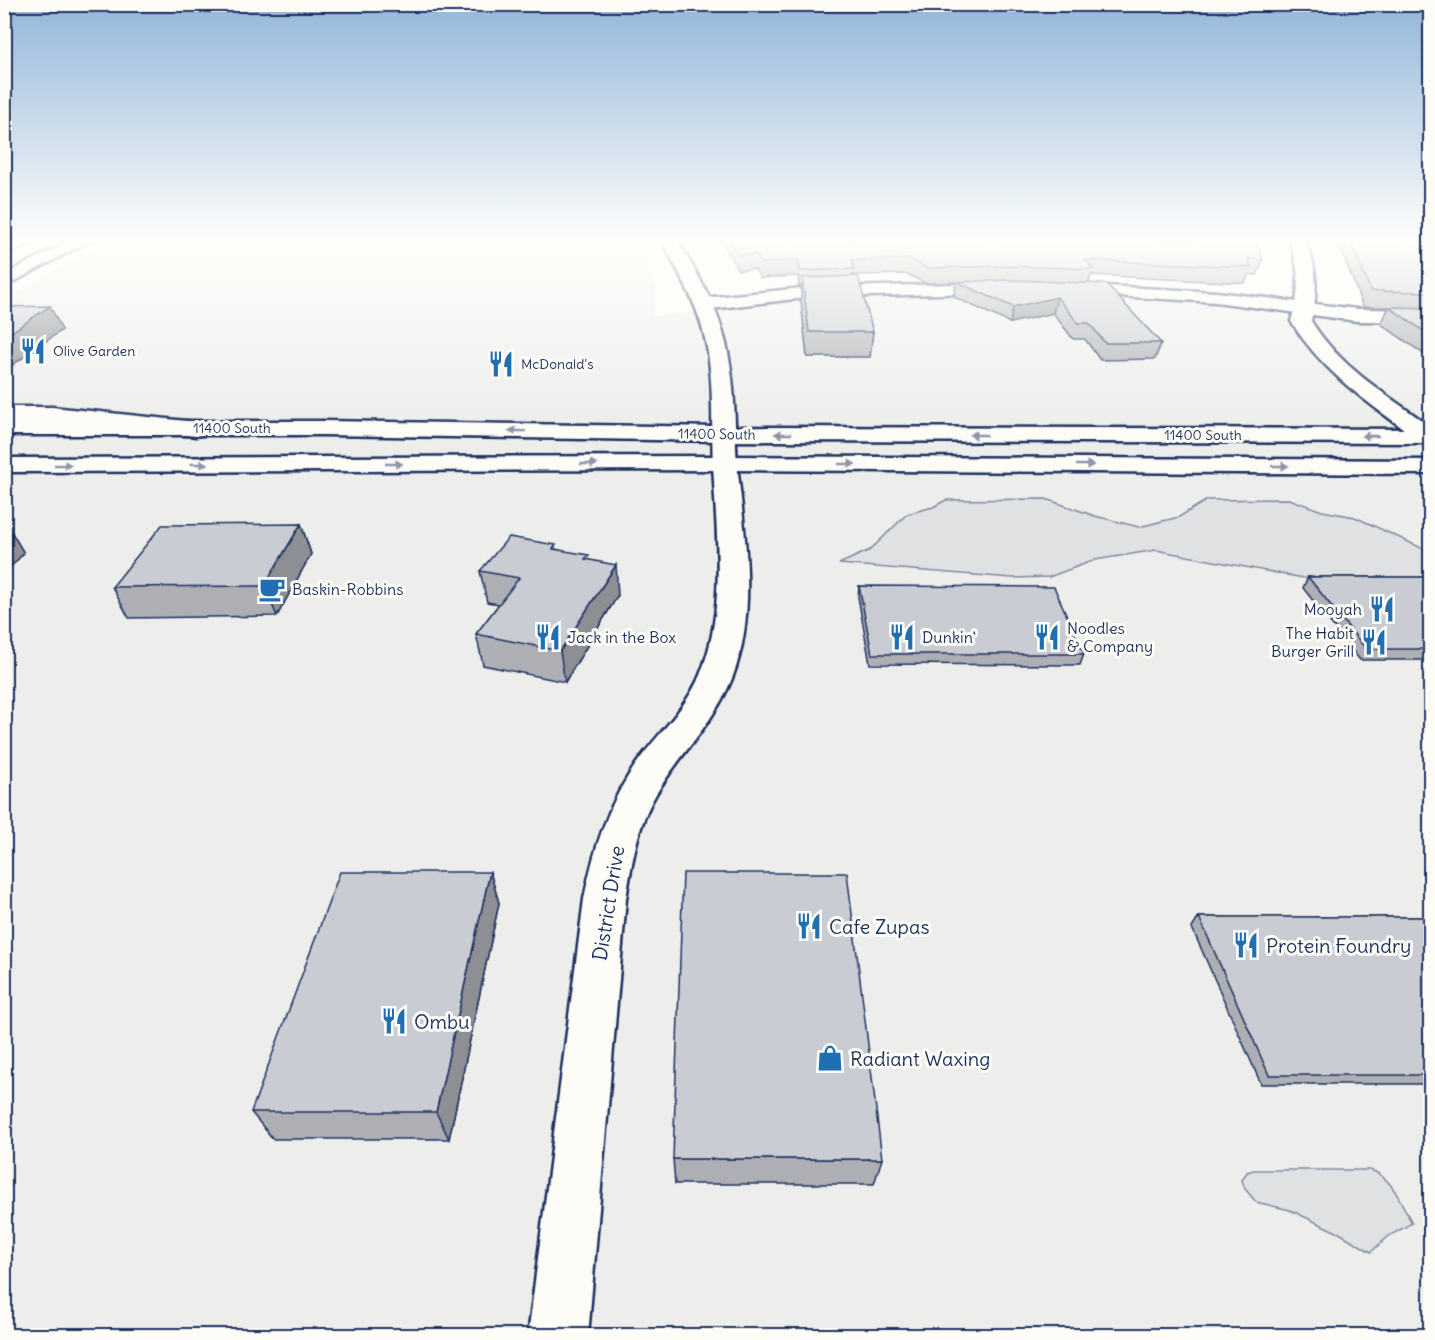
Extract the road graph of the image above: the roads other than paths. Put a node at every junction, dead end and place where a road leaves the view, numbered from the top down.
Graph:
1 (703, 304) joint
2 (707, 304) edge
3 (1264, 304) edge
4 (1306, 304) edge
5 (1305, 309) junction
6 (1431, 316) edge
7 (4, 414) edge
8 (4, 428) edge
9 (196, 429) junction
10 (723, 434) junction
11 (1430, 436) edge
12 (725, 463) junction
13 (4, 465) edge
14 (1431, 466) edge
15 (558, 1335) edge

1 - 2 main road
1 - 10 main road, District Drive
3 - 5 main road
4 - 5 main road
5 - 6 main road
5 - 11 main road
7 - 9 main road
8 - 9 main road, 11400 South
10 -> 9 main road, 11400 South
11 -> 10 main road, 11400 South
10 - 12 main road, District Drive
13 -> 12 main road, 11400 South
12 -> 14 main road, 11400 South
12 - 15 main road, District Drive

